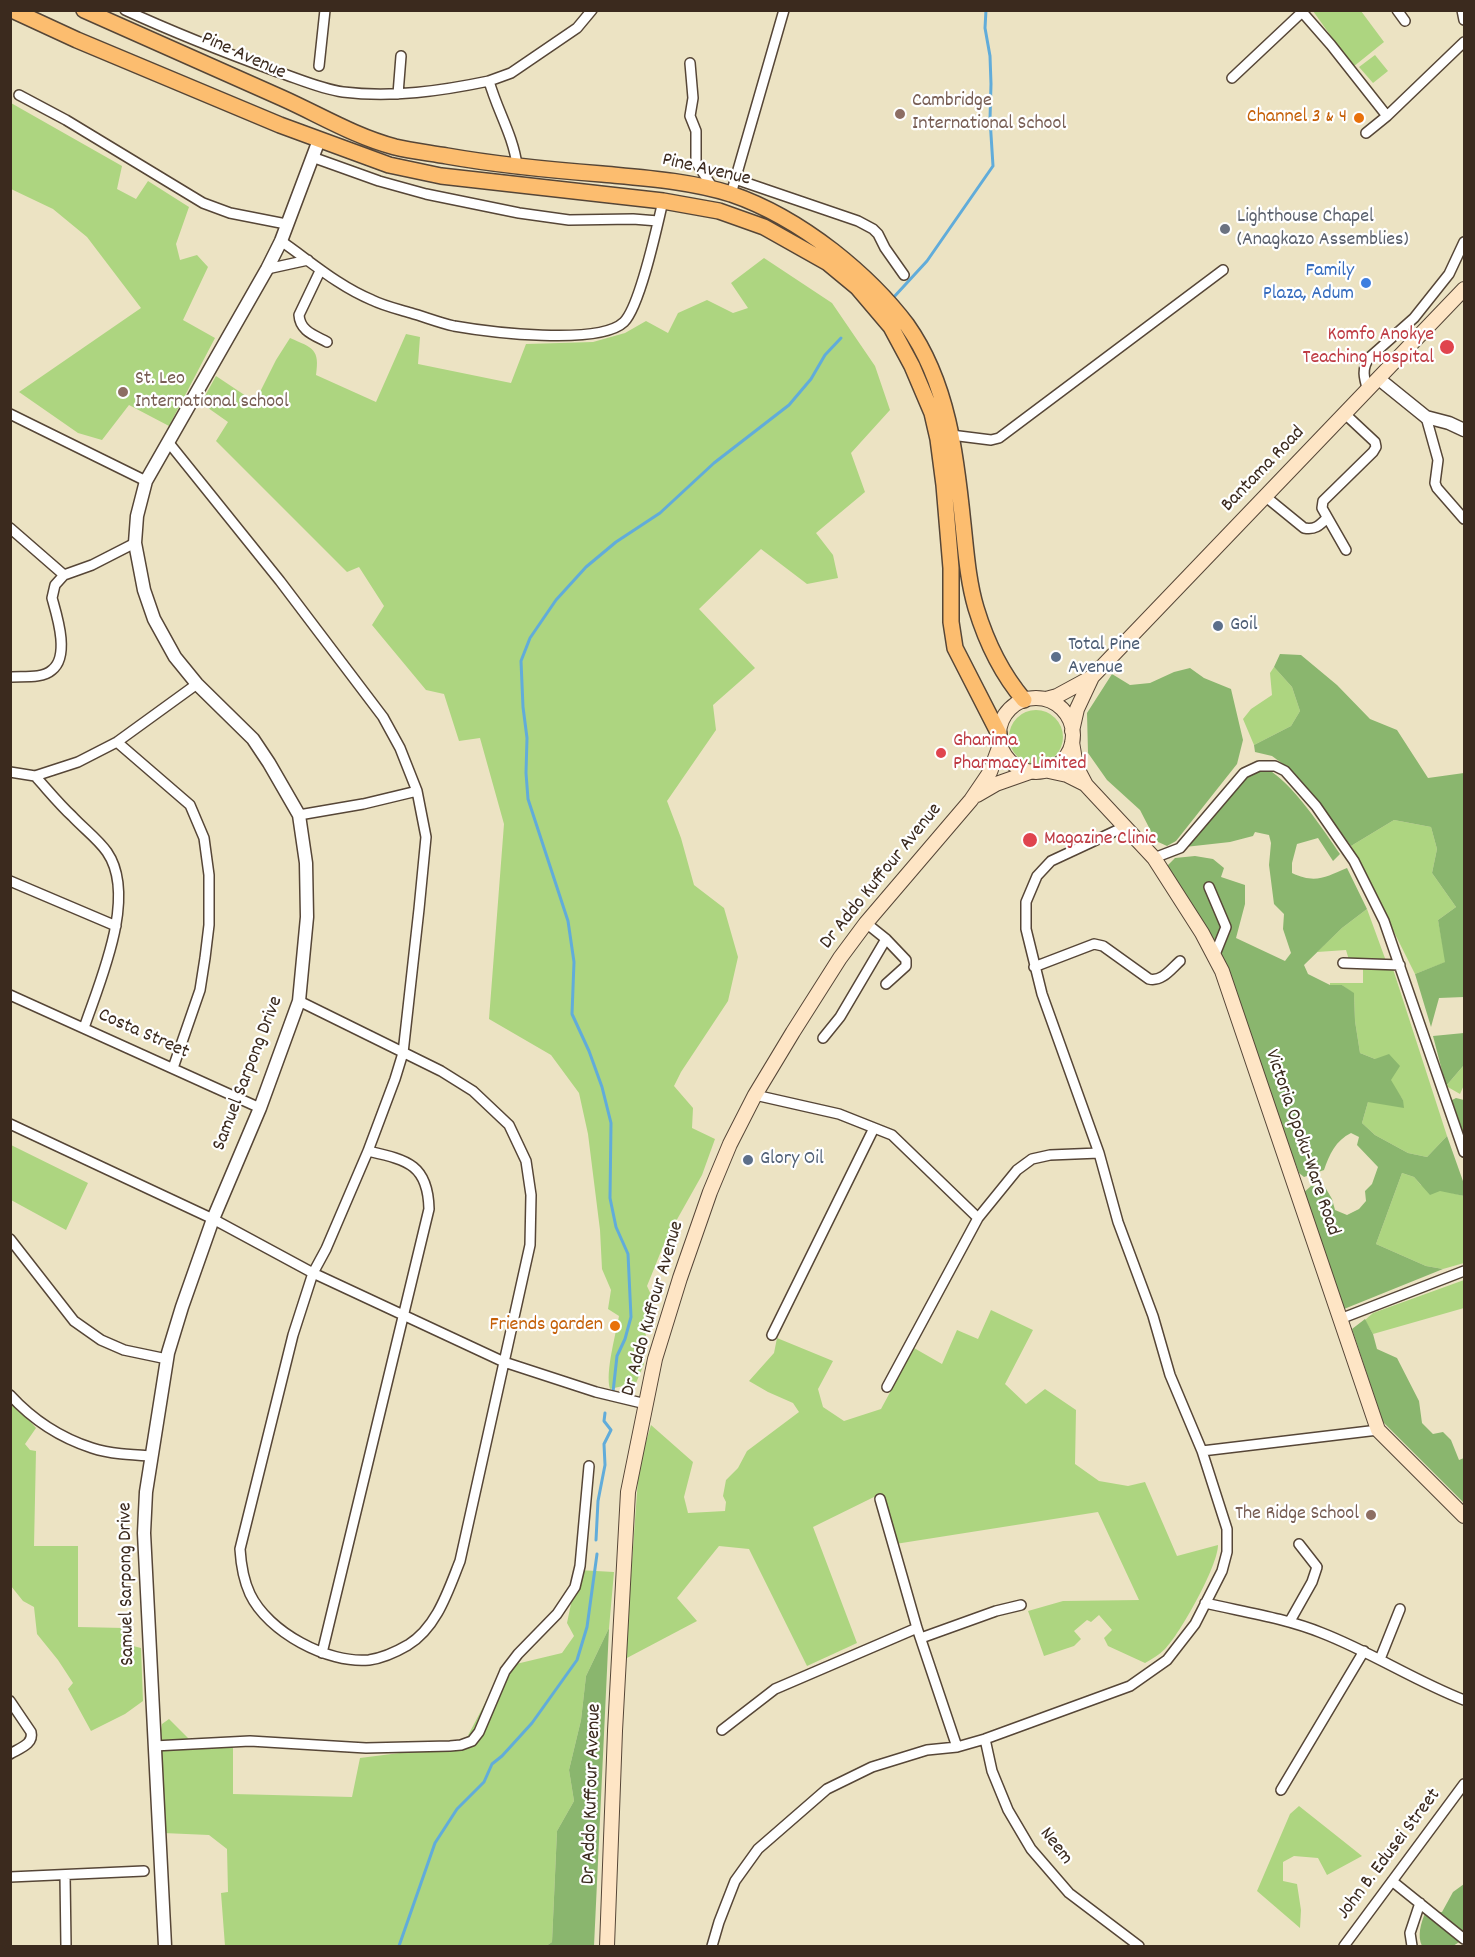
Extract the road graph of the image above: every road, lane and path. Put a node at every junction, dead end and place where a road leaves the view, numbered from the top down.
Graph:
1 (12, 10) edge
2 (125, 10) edge
3 (325, 10) edge
4 (592, 10) edge
5 (784, 10) edge
6 (1396, 10) edge
7 (1462, 10) edge
8 (88, 11) edge
9 (1464, 20) edge
10 (1405, 21) dead end
11 (1464, 42) edge
12 (401, 56) dead end
13 (690, 63) dead end
14 (319, 66) dead end
15 (1232, 78) dead end
16 (489, 81) junction
17 (398, 94) junction
18 (19, 95) dead end
19 (1387, 116) junction
20 (1366, 133) dead end
21 (319, 140) junction
22 (312, 157) junction
23 (517, 165) junction
24 (735, 179) junction
25 (714, 189) junction
26 (731, 194) junction
27 (663, 201) junction
28 (658, 221) junction
29 (286, 224) junction
30 (281, 241) junction
31 (1464, 242) edge
32 (308, 260) junction
33 (267, 269) junction
34 (1223, 270) dead end
35 (320, 271) junction
36 (904, 275) dead end
37 (1464, 289) edge
38 (327, 342) dead end
39 (1379, 379) junction
40 (1368, 391) junction
41 (10, 414) edge
42 (1345, 414) junction
43 (1425, 417) junction
44 (1464, 430) edge
45 (951, 435) junction
46 (169, 443) junction
47 (146, 481) junction
48 (1266, 496) junction
49 (1327, 518) junction
50 (1464, 519) edge
51 (10, 528) edge
52 (135, 543) junction
53 (1347, 550) dead end
54 (64, 575) junction
55 (1092, 676) junction
56 (10, 677) edge
57 (197, 684) junction
58 (1046, 699) junction
59 (1024, 700) junction
60 (1072, 736) junction
61 (1000, 740) junction
62 (117, 742) junction
63 (1038, 771) junction
64 (10, 772) edge
65 (35, 776) junction
66 (1086, 785) junction
67 (417, 791) junction
68 (971, 800) junction
69 (299, 815) junction
70 (1124, 827) junction
71 (1154, 858) junction
72 (10, 881) edge
73 (1209, 887) dead end
74 (866, 923) junction
75 (116, 926) junction
76 (886, 939) junction
77 (1214, 957) junction
78 (1180, 961) dead end
79 (1343, 963) dead end
80 (1400, 965) junction
81 (1035, 967) junction
82 (886, 984) dead end
83 (10, 995) edge
84 (299, 1001) junction
85 (84, 1028) junction
86 (823, 1038) dead end
87 (403, 1053) junction
88 (173, 1068) junction
89 (755, 1095) junction
90 (260, 1108) junction
91 (10, 1124) edge
92 (874, 1128) junction
93 (368, 1151) junction
94 (1464, 1152) edge
95 (1099, 1153) junction
96 (978, 1218) junction
97 (213, 1219) junction
98 (10, 1239) edge
99 (1464, 1271) edge
100 (313, 1273) junction
101 (404, 1315) junction
102 (1340, 1319) junction
103 (772, 1335) dead end
104 (167, 1359) junction
105 (504, 1362) junction
106 (887, 1387) dead end
107 (10, 1395) edge
108 (646, 1404) junction
109 (1378, 1430) junction
110 (1202, 1451) junction
111 (152, 1456) junction
112 (589, 1467) dead end
113 (880, 1499) dead end
114 (1464, 1516) edge
115 (1299, 1544) dead end
116 (1205, 1604) junction
117 (1021, 1605) dead end
118 (1400, 1609) dead end
119 (1290, 1621) junction
120 (919, 1633) junction
121 (1364, 1651) junction
122 (322, 1653) junction
123 (1380, 1659) junction
124 (1464, 1700) edge
125 (10, 1701) edge
126 (722, 1730) dead end
127 (985, 1739) junction
128 (154, 1746) junction
129 (957, 1747) junction
130 (10, 1754) edge
131 (1464, 1784) edge
132 (1281, 1790) dead end
133 (1461, 1797) edge
134 (144, 1871) dead end
135 (65, 1875) junction
136 (10, 1877) edge
137 (1392, 1881) junction
138 (1420, 1903) junction
139 (1464, 1939) edge
140 (66, 1947) edge
141 (165, 1947) edge
142 (607, 1947) edge
143 (712, 1947) edge
144 (1139, 1947) edge
145 (1344, 1947) edge
146 (1412, 1947) edge

1 - 21 main road
2 - 17 street
3 - 14 street
4 - 16 street
5 - 24 street
6 - 10 street
7 - 9 street
8 - 23 main road, Pine Avenue
11 - 19 street
12 - 17 street
13 - 25 street
15 - 19 street
16 - 17 street
16 - 23 street
18 - 29 street
19 - 20 street
21 - 22 street, Samuel Sarpong Drive
21 - 27 main road
22 - 28 street
22 - 29 street, Samuel Sarpong Drive
23 - 25 main road, Pine Avenue
24 - 26 street
24 - 36 street
25 - 26 main road, Pine Avenue
26 - 45 main road, Pine Avenue
27 - 28 street
27 - 61 main road
28 - 35 street
29 - 30 street, Samuel Sarpong Drive
30 - 32 street
30 - 33 street, Samuel Sarpong Drive
31 - 40 street
32 - 33 street
32 - 35 street
33 - 46 street, Samuel Sarpong Drive
34 - 45 street
35 - 38 street
37 - 39 main road, Bantama Road
39 - 40 main road, Bantama Road
39 - 43 street
40 - 42 main road, Bantama Road
41 - 47 street
42 - 48 main road, Bantama Road
42 - 49 street
43 - 44 street
43 - 50 street
45 - 59 main road, Pine Avenue
46 - 47 street, Samuel Sarpong Drive
46 - 67 street
47 - 52 street, Samuel Sarpong Drive
48 - 49 street
48 - 55 main road, Bantama Road
49 - 53 street
51 - 54 street
52 - 54 street
52 - 57 street, Samuel Sarpong Drive
54 - 56 street
55 - 58 main road
55 - 60 main road
57 - 62 street
57 - 69 street, Samuel Sarpong Drive
58 - 59 main road
58 - 60 main road
59 - 61 main road
60 - 63 main road
60 - 66 main road
61 - 63 main road
61 - 68 main road
62 - 65 street
62 - 88 street
63 - 66 main road
63 - 68 main road
64 - 65 street
65 - 75 street
66 - 70 main road, Victoria Opoku-Ware Road
67 - 69 street
67 - 87 street
68 - 74 main road, Dr Addo Kuffour Avenue
69 - 84 street, Samuel Sarpong Drive
70 - 71 main road, Victoria Opoku-Ware Road
70 - 81 street
71 - 77 main road, Victoria Opoku-Ware Road
71 - 80 street
72 - 75 street
73 - 77 street
74 - 76 street
74 - 89 main road, Dr Addo Kuffour Avenue
75 - 85 street
76 - 82 street
76 - 86 street
77 - 102 main road, Victoria Opoku-Ware Road
78 - 81 street
79 - 80 street
80 - 94 street
81 - 95 street
83 - 85 street, Costa Street
84 - 87 street
84 - 90 street, Samuel Sarpong Drive
85 - 88 street, Costa Street
87 - 93 street
87 - 105 street
88 - 90 street, Costa Street
89 - 92 street
89 - 108 main road, Dr Addo Kuffour Avenue
90 - 97 street, Samuel Sarpong Drive
91 - 97 street
92 - 96 street
92 - 103 street
93 - 100 street
93 - 101 street
95 - 96 street
95 - 110 street
96 - 106 street
97 - 100 street
97 - 104 street, Samuel Sarpong Drive
98 - 104 street
99 - 102 street
100 - 101 street
100 - 122 street
101 - 105 street
101 - 122 street
102 - 109 main road, Victoria Opoku-Ware Road
104 - 111 street, Samuel Sarpong Drive
105 - 108 street
105 - 122 street
107 - 111 street
108 - 142 main road, Dr Addo Kuffour Avenue
109 - 110 street
109 - 114 main road, Victoria Opoku-Ware Road
110 - 116 street
111 - 128 street, Samuel Sarpong Drive
112 - 128 street
113 - 120 street
115 - 119 street
116 - 119 street
116 - 127 street
117 - 120 street
118 - 123 street
119 - 121 street
120 - 126 street
120 - 129 street
121 - 123 street
121 - 132 street
123 - 124 street
125 - 130 street
127 - 129 street
127 - 144 street, Neem
128 - 141 street, Samuel Sarpong Drive
129 - 143 street
131 - 133 street, John B. Edusei Street
133 - 137 street, John B. Edusei Street
134 - 135 street
135 - 136 street
135 - 140 street
137 - 138 street
137 - 145 street, John B. Edusei Street
138 - 139 street
138 - 146 street

